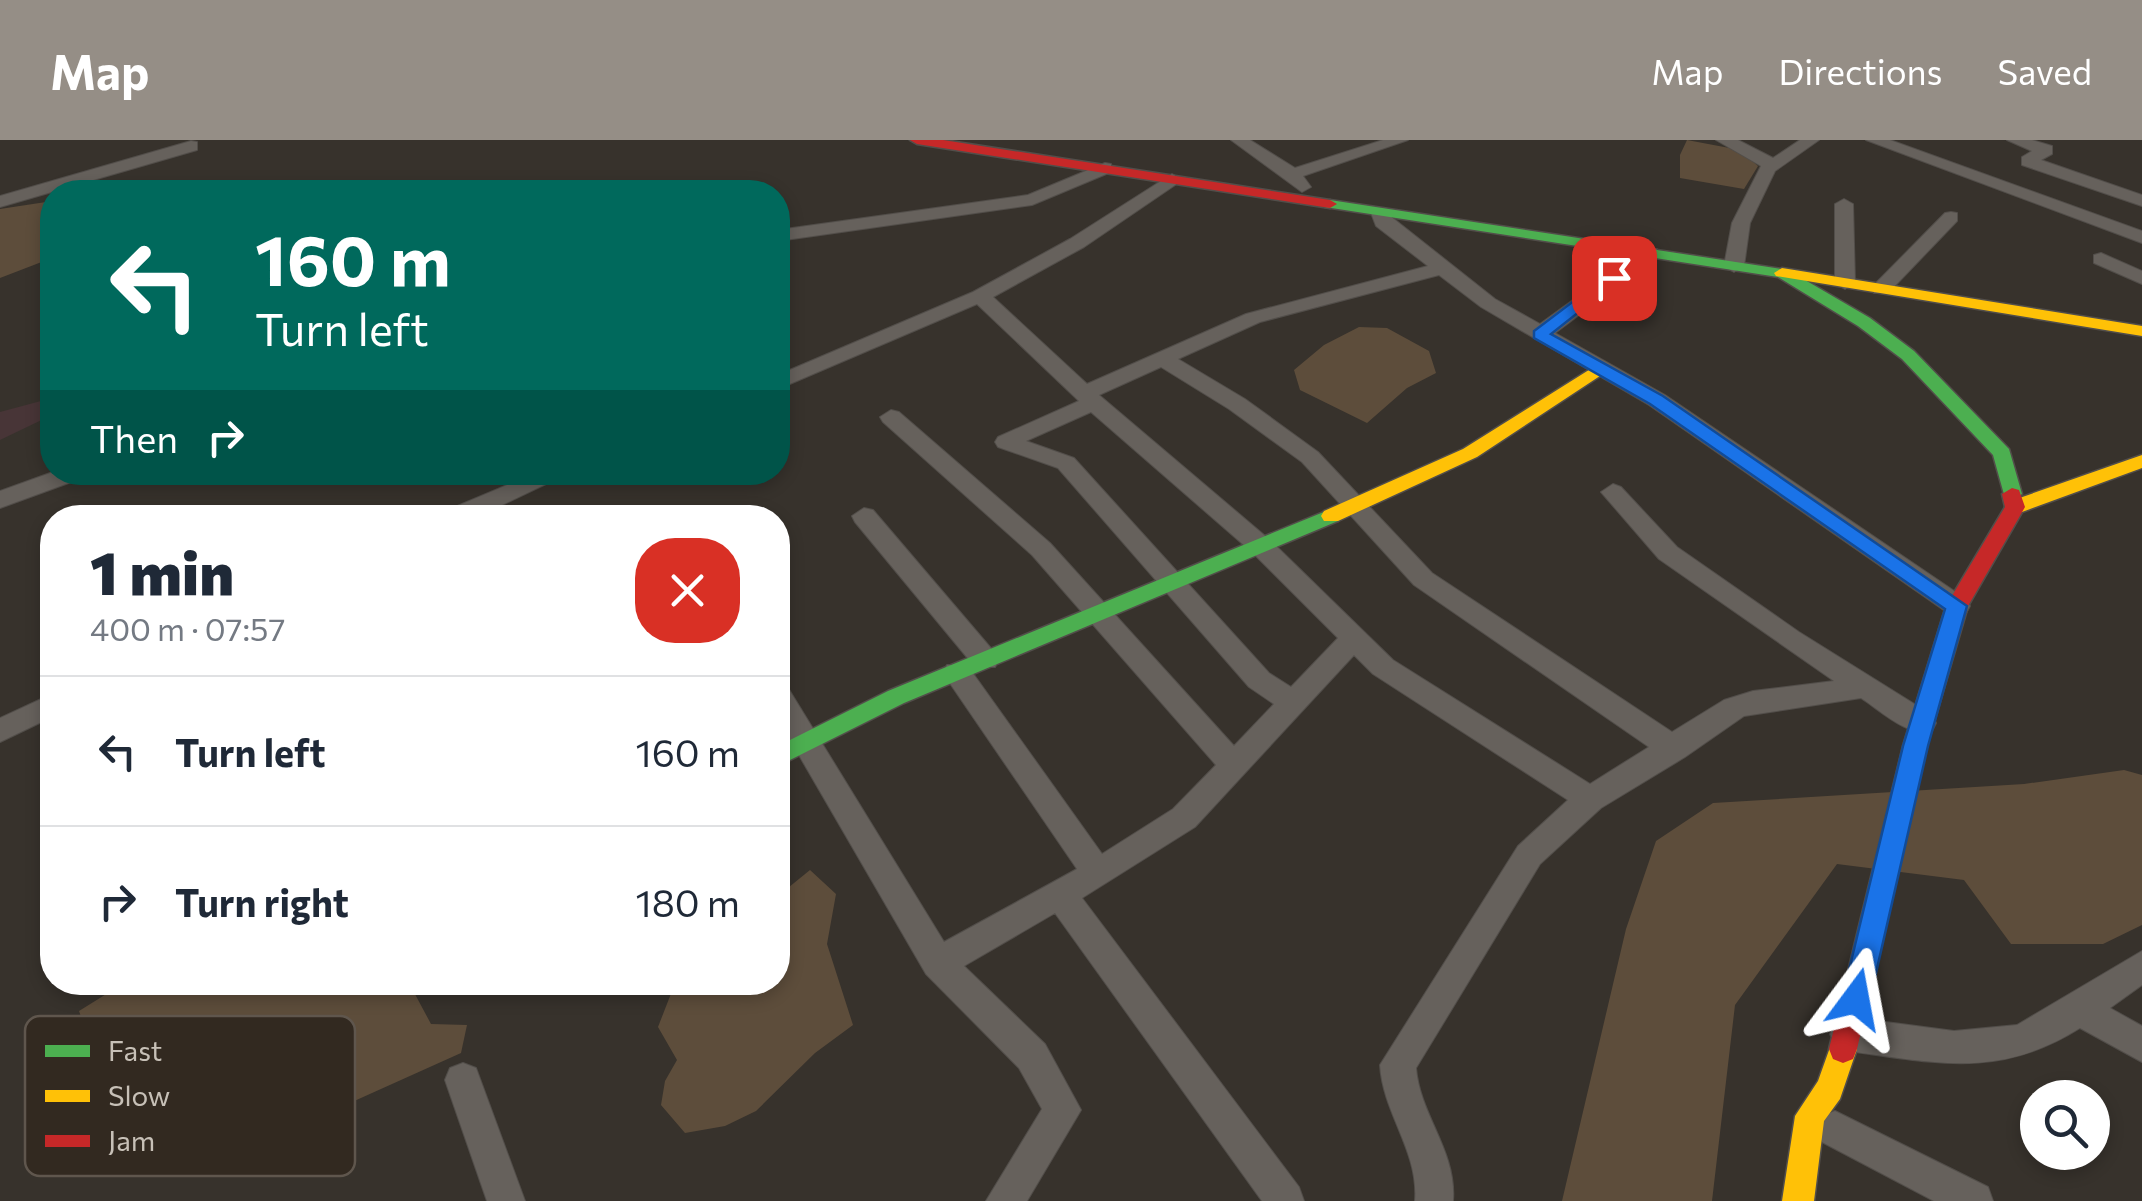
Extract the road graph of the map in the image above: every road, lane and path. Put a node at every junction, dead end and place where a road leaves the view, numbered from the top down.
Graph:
1 (916, 140) edge
2 (1239, 140) edge
3 (1345, 140) edge
4 (1400, 140) edge
5 (1724, 140) edge
6 (1811, 140) edge
7 (1874, 140) edge
8 (2015, 140) edge
9 (191, 146) dead end
10 (1363, 150) junction
11 (1106, 168) junction
12 (1768, 168) junction
13 (1293, 174) junction
14 (1172, 179) junction
15 (82, 180) edge
16 (40, 193) edge
17 (2142, 200) edge
18 (0, 202) edge
19 (1310, 202) junction
20 (1844, 204) dead end
21 (1380, 213) junction
22 (1951, 217) dead end
23 (790, 234) edge
24 (2142, 238) edge
25 (1650, 254) junction
26 (2101, 259) dead end
27 (1734, 266) junction
28 (1442, 268) junction
29 (1782, 273) junction
30 (2142, 278) edge
31 (1865, 287) junction
32 (980, 296) junction
33 (1856, 316) junction
34 (2139, 328) edge
35 (1540, 334) junction
36 (1163, 358) junction
37 (1600, 368) junction
38 (790, 377) edge
39 (1090, 397) junction
40 (891, 417) dead end
41 (2142, 461) edge
42 (41, 485) edge
43 (529, 485) edge
44 (1612, 492) dead end
45 (0, 500) edge
46 (483, 505) edge
47 (1354, 505) junction
48 (2015, 507) junction
49 (864, 516) dead end
50 (1262, 547) junction
51 (1172, 582) junction
52 (1956, 606) junction
53 (1099, 611) junction
54 (1352, 640) junction
55 (971, 666) junction
56 (1866, 688) junction
57 (1293, 703) junction
58 (40, 711) edge
59 (0, 731) edge
60 (1919, 734) junction
61 (1675, 748) junction
62 (792, 749) edge
63 (1234, 766) junction
64 (1590, 799) junction
65 (1098, 873) junction
66 (1060, 894) junction
67 (938, 963) junction
68 (2142, 966) edge
69 (2078, 1008) junction
70 (1848, 1034) junction
71 (2142, 1045) edge
72 (463, 1080) dead end
73 (1830, 1089) junction
74 (1834, 1138) joint
75 (506, 1201) edge
76 (1005, 1201) edge
77 (1285, 1201) edge
78 (1434, 1201) edge
79 (1798, 1201) edge
80 (1974, 1201) edge

1 - 11 main road
2 - 13 street
3 - 10 street
4 - 10 street
5 - 12 street
6 - 12 street
7 - 24 street
8 - 17 street
9 - 15 street
10 - 13 street
11 - 14 main road
11 - 23 street
12 - 27 street
13 - 19 street
14 - 19 main road
14 - 32 street
16 - 18 street
19 - 21 main road
20 - 31 street
21 - 25 main road
21 - 28 street
22 - 31 street
25 - 27 main road
25 - 35 street
26 - 30 street
27 - 29 main road
28 - 35 street
28 - 36 street
29 - 31 main road
29 - 33 main road
31 - 33 main road
31 - 34 main road
32 - 38 street
32 - 39 street
33 - 48 main road
35 - 37 street
36 - 39 street
36 - 47 street
37 - 47 main road
37 - 52 street
39 - 50 street
39 - 51 street
40 - 53 street
41 - 48 main road
42 - 45 street
43 - 46 street
44 - 56 street
47 - 50 main road
47 - 61 street
48 - 52 main road
49 - 55 street
50 - 51 main road
50 - 54 street
51 - 53 main road
51 - 57 street
52 - 60 main road
53 - 55 main road
53 - 63 street
54 - 57 street
54 - 64 street
55 - 62 main road
55 - 65 street
56 - 60 street
56 - 61 street
57 - 63 street
58 - 59 street
60 - 70 main road
61 - 64 street
62 - 67 street
63 - 65 street
64 - 78 street
65 - 66 street
66 - 67 street
66 - 77 street
67 - 76 street
68 - 69 street
69 - 70 street
69 - 71 street
70 - 73 main road
72 - 75 street
73 - 74 main road
73 - 79 main road
74 - 80 street

